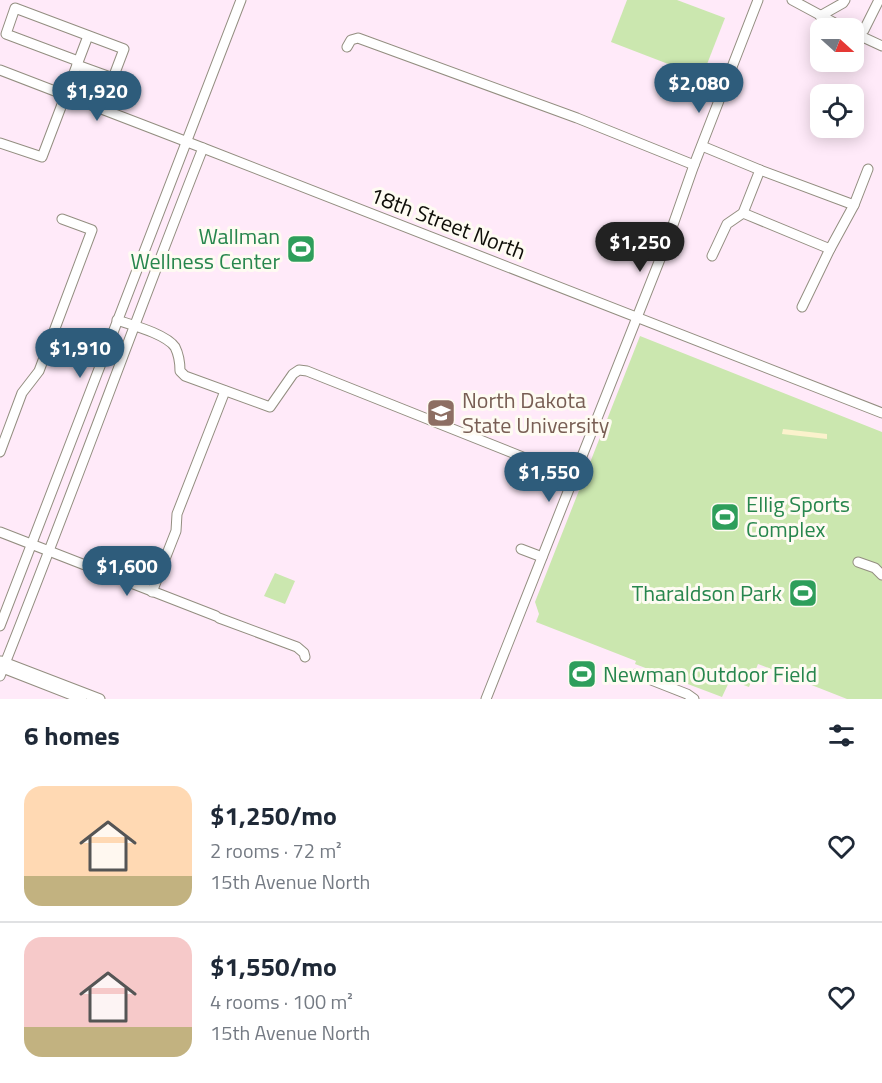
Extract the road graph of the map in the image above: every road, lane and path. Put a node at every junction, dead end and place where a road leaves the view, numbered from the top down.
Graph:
1 (241, 0) edge
2 (758, 0) edge
3 (792, 0) edge
4 (845, 0) edge
5 (879, 0) edge
6 (820, 16) junction
7 (824, 18) edge
8 (864, 30) edge
9 (88, 36) junction
10 (864, 38) edge
11 (882, 46) edge
12 (347, 47) dead end
13 (78, 63) junction
14 (0, 70) edge
15 (66, 95) junction
16 (186, 141) junction
17 (0, 143) edge
18 (702, 146) junction
19 (202, 148) junction
20 (694, 165) junction
21 (868, 169) dead end
22 (760, 170) junction
23 (855, 205) junction
24 (743, 213) junction
25 (62, 219) dead end
26 (830, 249) junction
27 (712, 256) dead end
28 (802, 307) dead end
29 (637, 317) junction
30 (117, 320) junction
31 (133, 326) junction
32 (225, 390) junction
33 (882, 413) edge
34 (0, 452) edge
35 (573, 477) junction
36 (0, 532) edge
37 (31, 544) junction
38 (520, 549) dead end
39 (49, 551) junction
40 (542, 557) junction
41 (858, 562) dead end
42 (882, 575) edge
43 (152, 592) junction
44 (0, 626) edge
45 (305, 657) dead end
46 (2, 667) edge
47 (636, 675) dead end
48 (82, 699) edge
49 (100, 699) edge
50 (486, 699) edge
51 (694, 699) edge

1 - 16 street
2 - 18 street
3 - 6 street
4 - 6 street
5 - 8 street
6 - 7 street
9 - 13 street
9 - 13 street
9 - 13 street
10 - 11 street
12 - 20 street
13 - 15 street
14 - 15 street, 18th Street North
15 - 16 street, 18th Street North
15 - 17 street
16 - 19 street, 18th Street North
16 - 30 street
18 - 20 street
18 - 22 street
19 - 29 street, 18th Street North
19 - 31 street
20 - 29 street
21 - 23 street
22 - 23 street
22 - 24 street
23 - 26 street
24 - 26 street
24 - 27 street
25 - 34 street
26 - 28 street
29 - 33 street, 18th Street North
29 - 35 street
30 - 31 street
30 - 37 street
31 - 32 street
31 - 39 street
32 - 35 street
32 - 43 street
35 - 40 street
36 - 37 street
37 - 39 street
37 - 44 street
38 - 40 street
39 - 43 street
39 - 46 street
40 - 50 street
41 - 42 street
43 - 45 street
46 - 48 street
46 - 49 street
47 - 51 street

